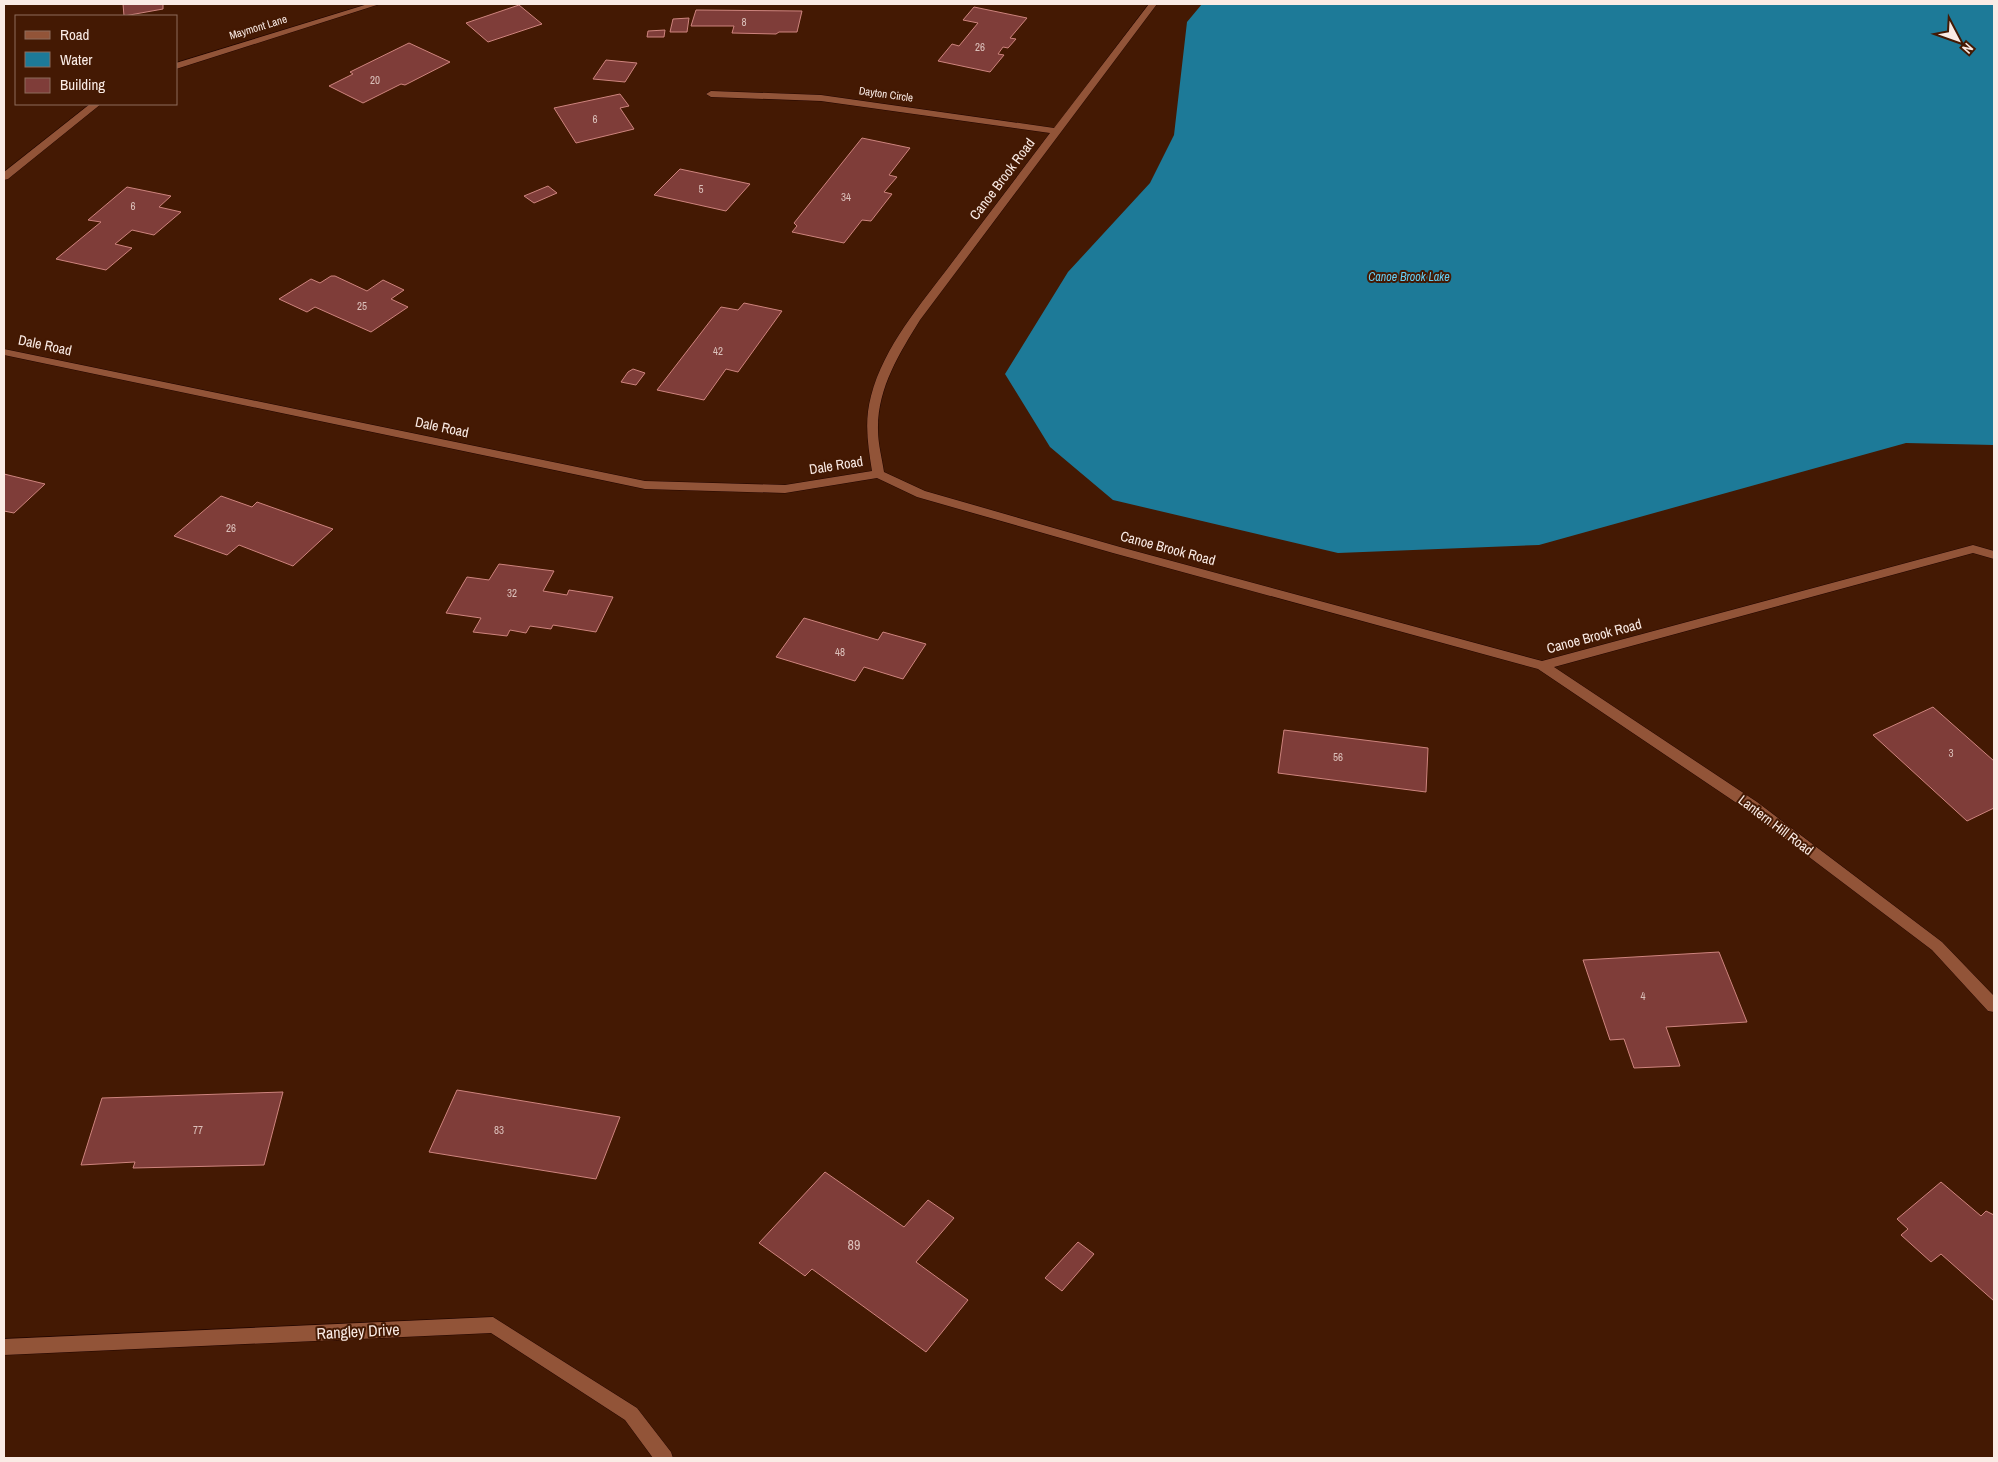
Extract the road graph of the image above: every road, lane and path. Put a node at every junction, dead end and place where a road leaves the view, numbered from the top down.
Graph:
1 (376, 4) edge
2 (1153, 4) edge
3 (178, 65) edge
4 (711, 94) dead end
5 (95, 105) edge
6 (1056, 131) junction
7 (4, 177) edge
8 (4, 352) edge
9 (878, 474) junction
10 (1994, 555) edge
11 (1542, 666) junction
12 (1994, 1006) edge
13 (4, 1347) edge
14 (664, 1458) edge

1 - 3 street, Maymont Lane
2 - 6 street, Canoe Brook Road
4 - 6 street, Dayton Circle
5 - 7 street
6 - 9 street, Canoe Brook Road
8 - 9 street, Dale Road
9 - 11 street, Canoe Brook Road
10 - 11 street, Canoe Brook Road
11 - 12 street, Lantern Hill Road
13 - 14 street, Rangley Drive

